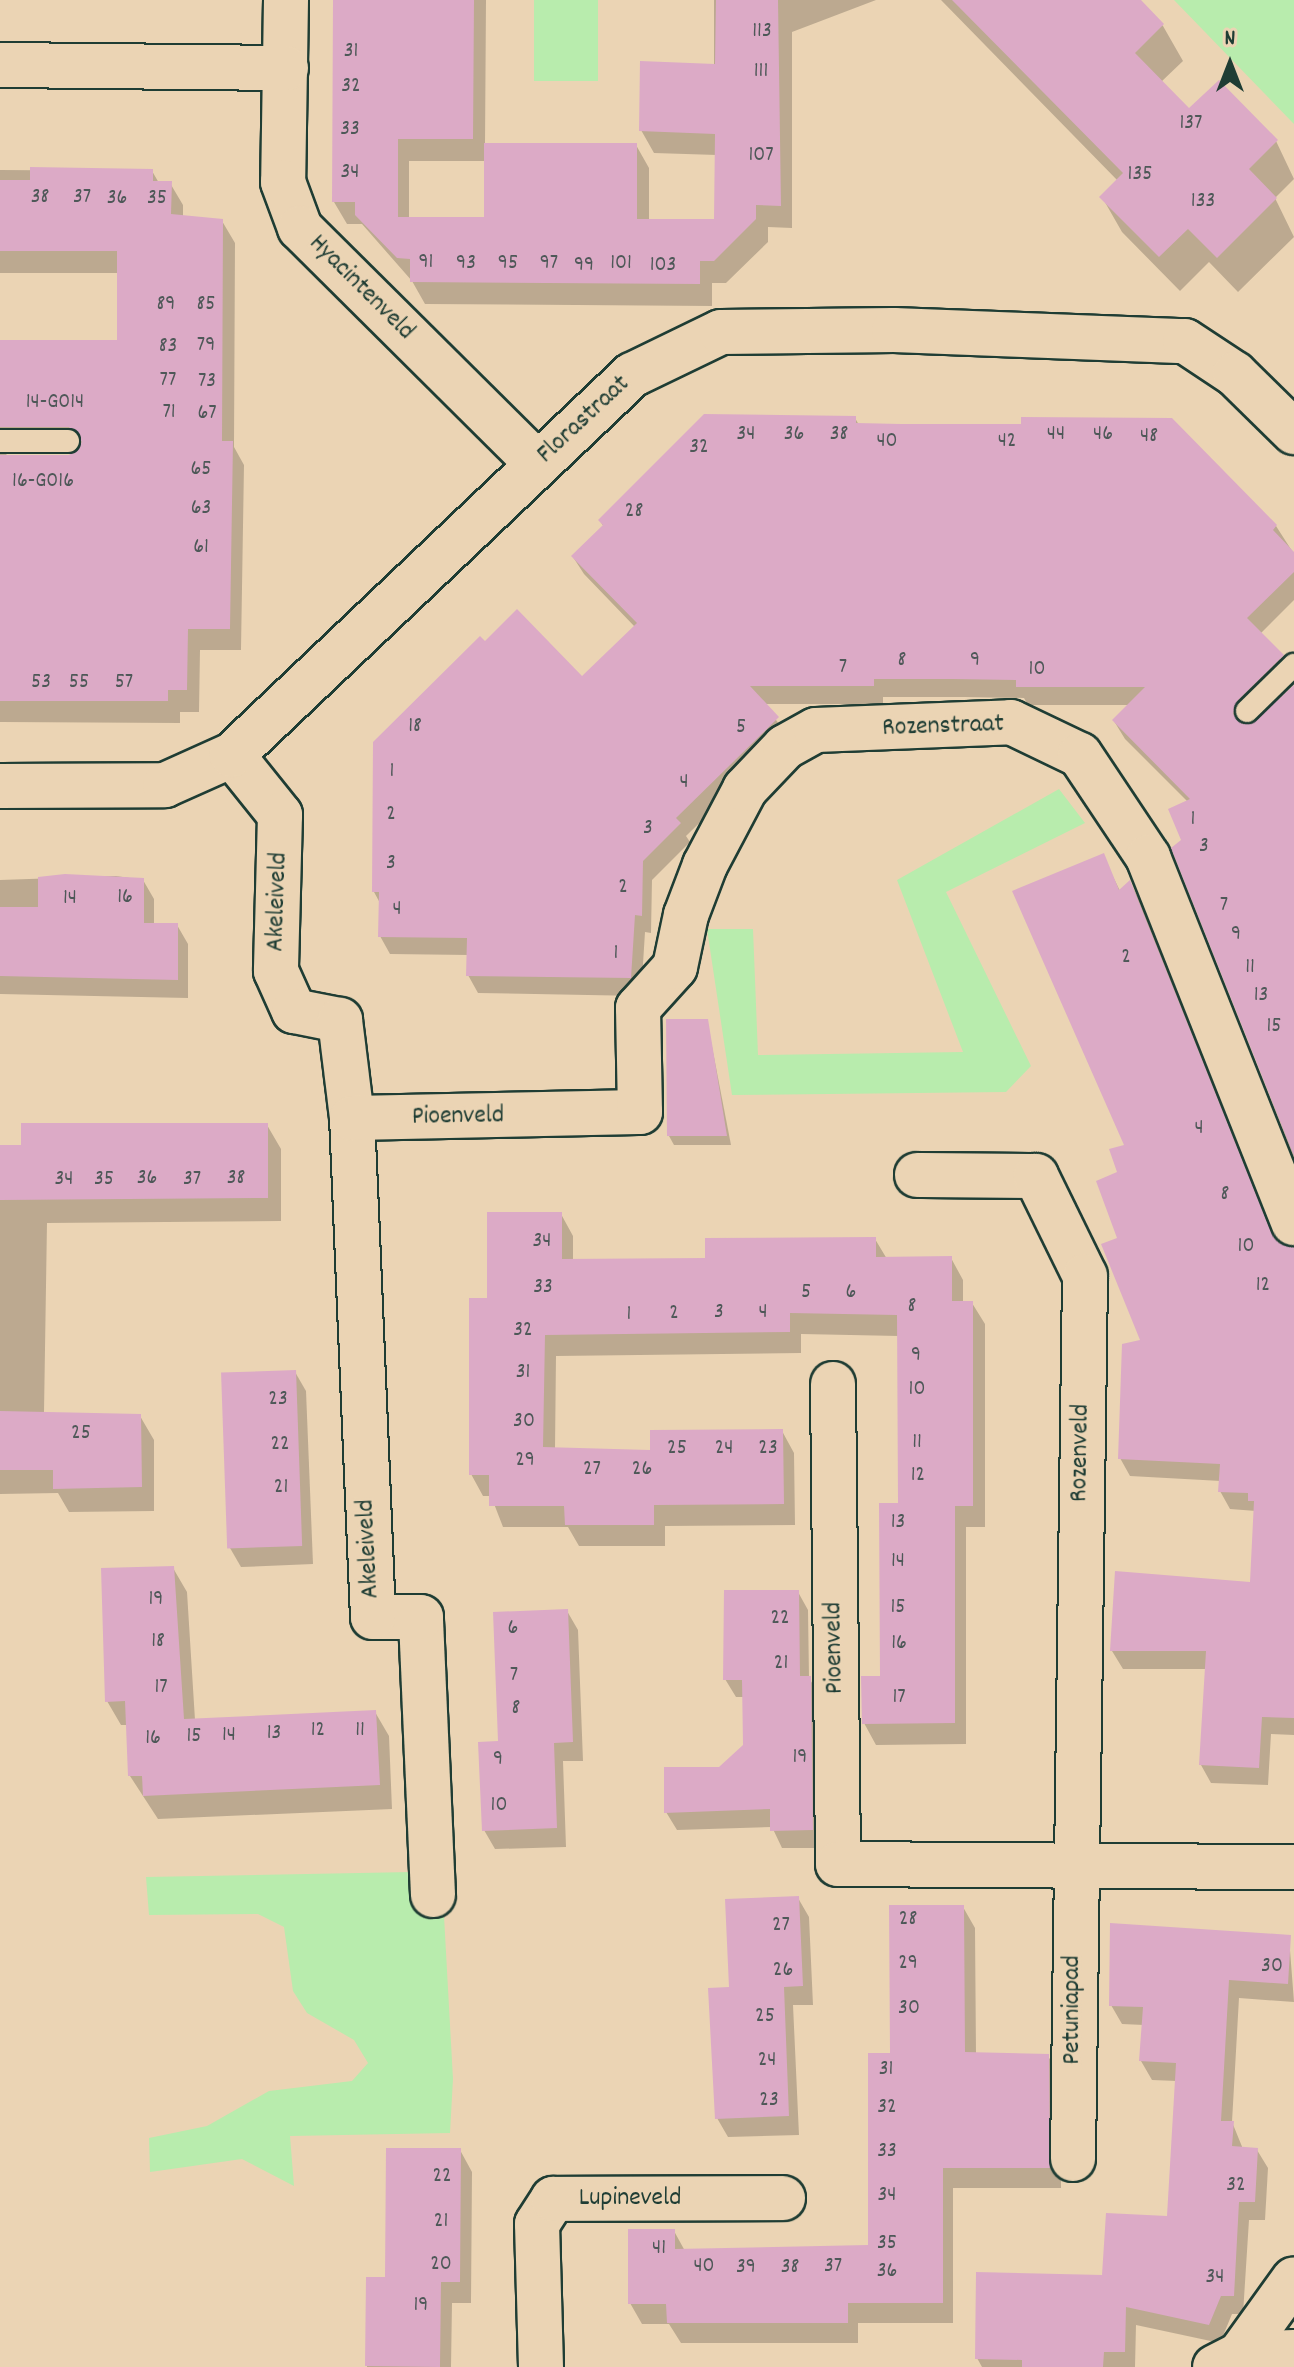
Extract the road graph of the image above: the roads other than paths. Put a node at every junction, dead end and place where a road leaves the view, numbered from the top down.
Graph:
1 (286, 0) edge
2 (0, 65) edge
3 (286, 68) junction
4 (1294, 432) edge
5 (0, 441) edge
6 (68, 441) dead end
7 (537, 463) junction
8 (1294, 665) edge
9 (1247, 711) dead end
10 (232, 755) junction
11 (0, 786) edge
12 (638, 1008) joint
13 (352, 1118) junction
14 (917, 1175) dead end
15 (1294, 1223) edge
16 (833, 1384) dead end
17 (1073, 1861) junction
18 (1294, 1867) edge
19 (433, 1895) dead end
20 (1073, 2159) dead end
21 (783, 2198) dead end
22 (1294, 2279) edge
23 (1294, 2352) edge
24 (1227, 2361) edge
25 (541, 2367) edge

1 - 3 street, Hyacintenveld
2 - 3 street
3 - 7 street, Hyacintenveld
4 - 7 street, Florastraat
5 - 6 lane
7 - 10 street, Florastraat
8 - 9 lane
10 - 11 street, Florastraat
10 - 13 street, Akeleiveld
12 - 13 street, Pioenveld
12 - 15 street, Rozenstraat
13 - 19 street, Akeleiveld
14 - 17 street, Rozenveld
16 - 17 street, Pioenveld
17 - 18 street
17 - 20 street, Petuniapad
21 - 25 street, Lupineveld
22 - 24 street
23 - 24 street

